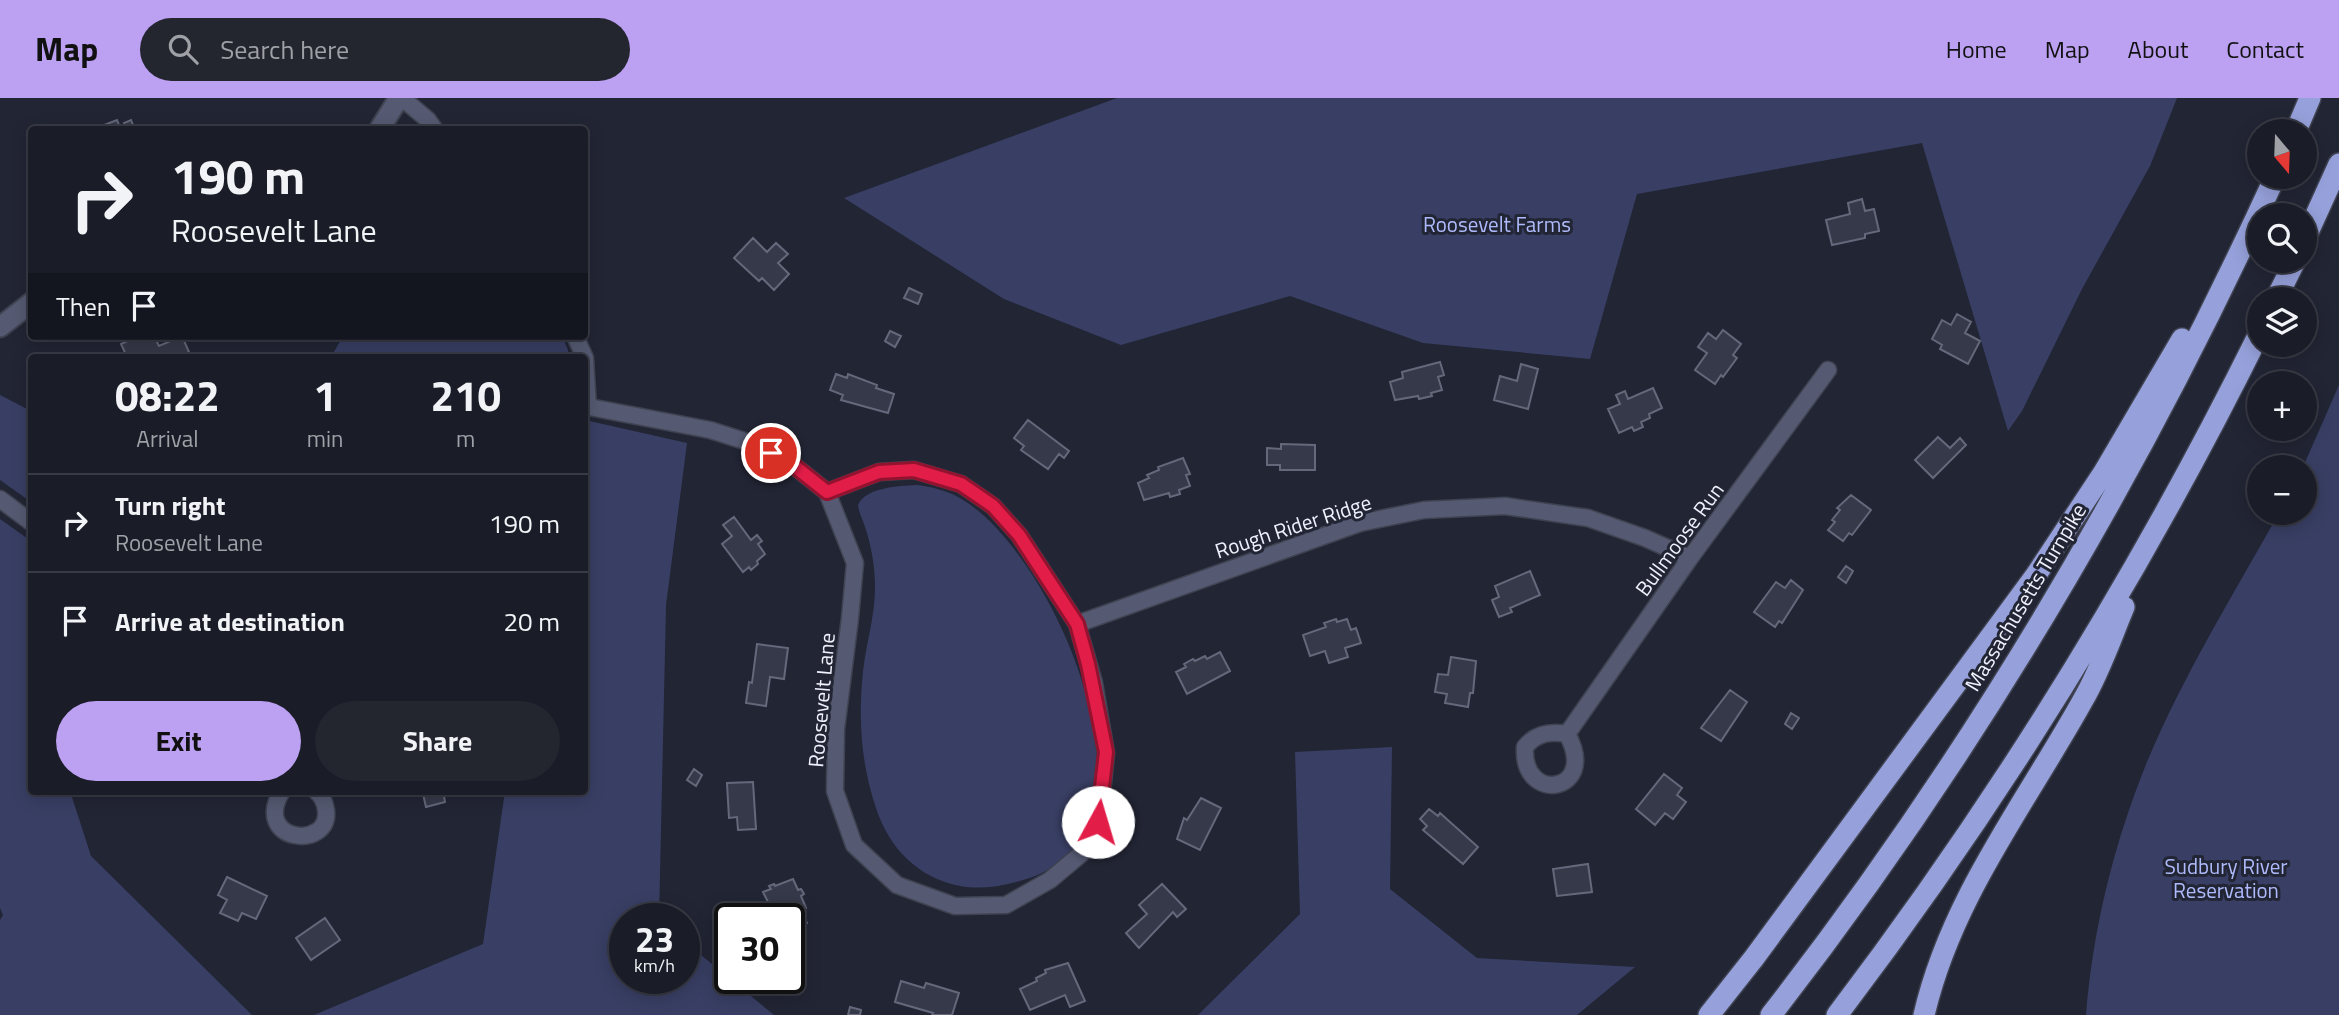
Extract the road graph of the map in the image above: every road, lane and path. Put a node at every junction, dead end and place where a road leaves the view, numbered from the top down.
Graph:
1 (401, 98) edge
2 (2310, 98) edge
3 (2301, 119) edge
4 (382, 126) edge
5 (432, 126) edge
6 (2339, 164) edge
7 (2269, 189) edge
8 (2317, 213) edge
9 (2244, 244) junction
10 (28, 305) edge
11 (0, 327) edge
12 (2247, 357) edge
13 (1828, 370) dead end
14 (588, 407) edge
15 (827, 492) junction
16 (0, 499) edge
17 (2166, 512) junction
18 (28, 520) edge
19 (1690, 558) junction
20 (1077, 624) junction
21 (1567, 734) dead end
22 (280, 795) edge
23 (319, 795) edge
24 (1709, 1015) edge
25 (1771, 1015) edge
26 (1837, 1015) edge
27 (1924, 1015) edge

1 - 4 street
1 - 5 street
2 - 3 highway
6 - 8 highway
7 - 9 highway, Massachusetts Turnpike
9 - 24 highway
9 - 25 highway, Massachusetts Turnpike
10 - 11 street
12 - 17 highway
13 - 19 street, Bullmoose Run
14 - 15 street, Roosevelt Lane
15 - 20 street, Roosevelt Lane
15 - 20 street, Roosevelt Lane
16 - 18 street
17 - 26 highway
17 - 27 highway
19 - 20 street, Rough Rider Ridge
19 - 21 street, Bullmoose Run
22 - 23 street

